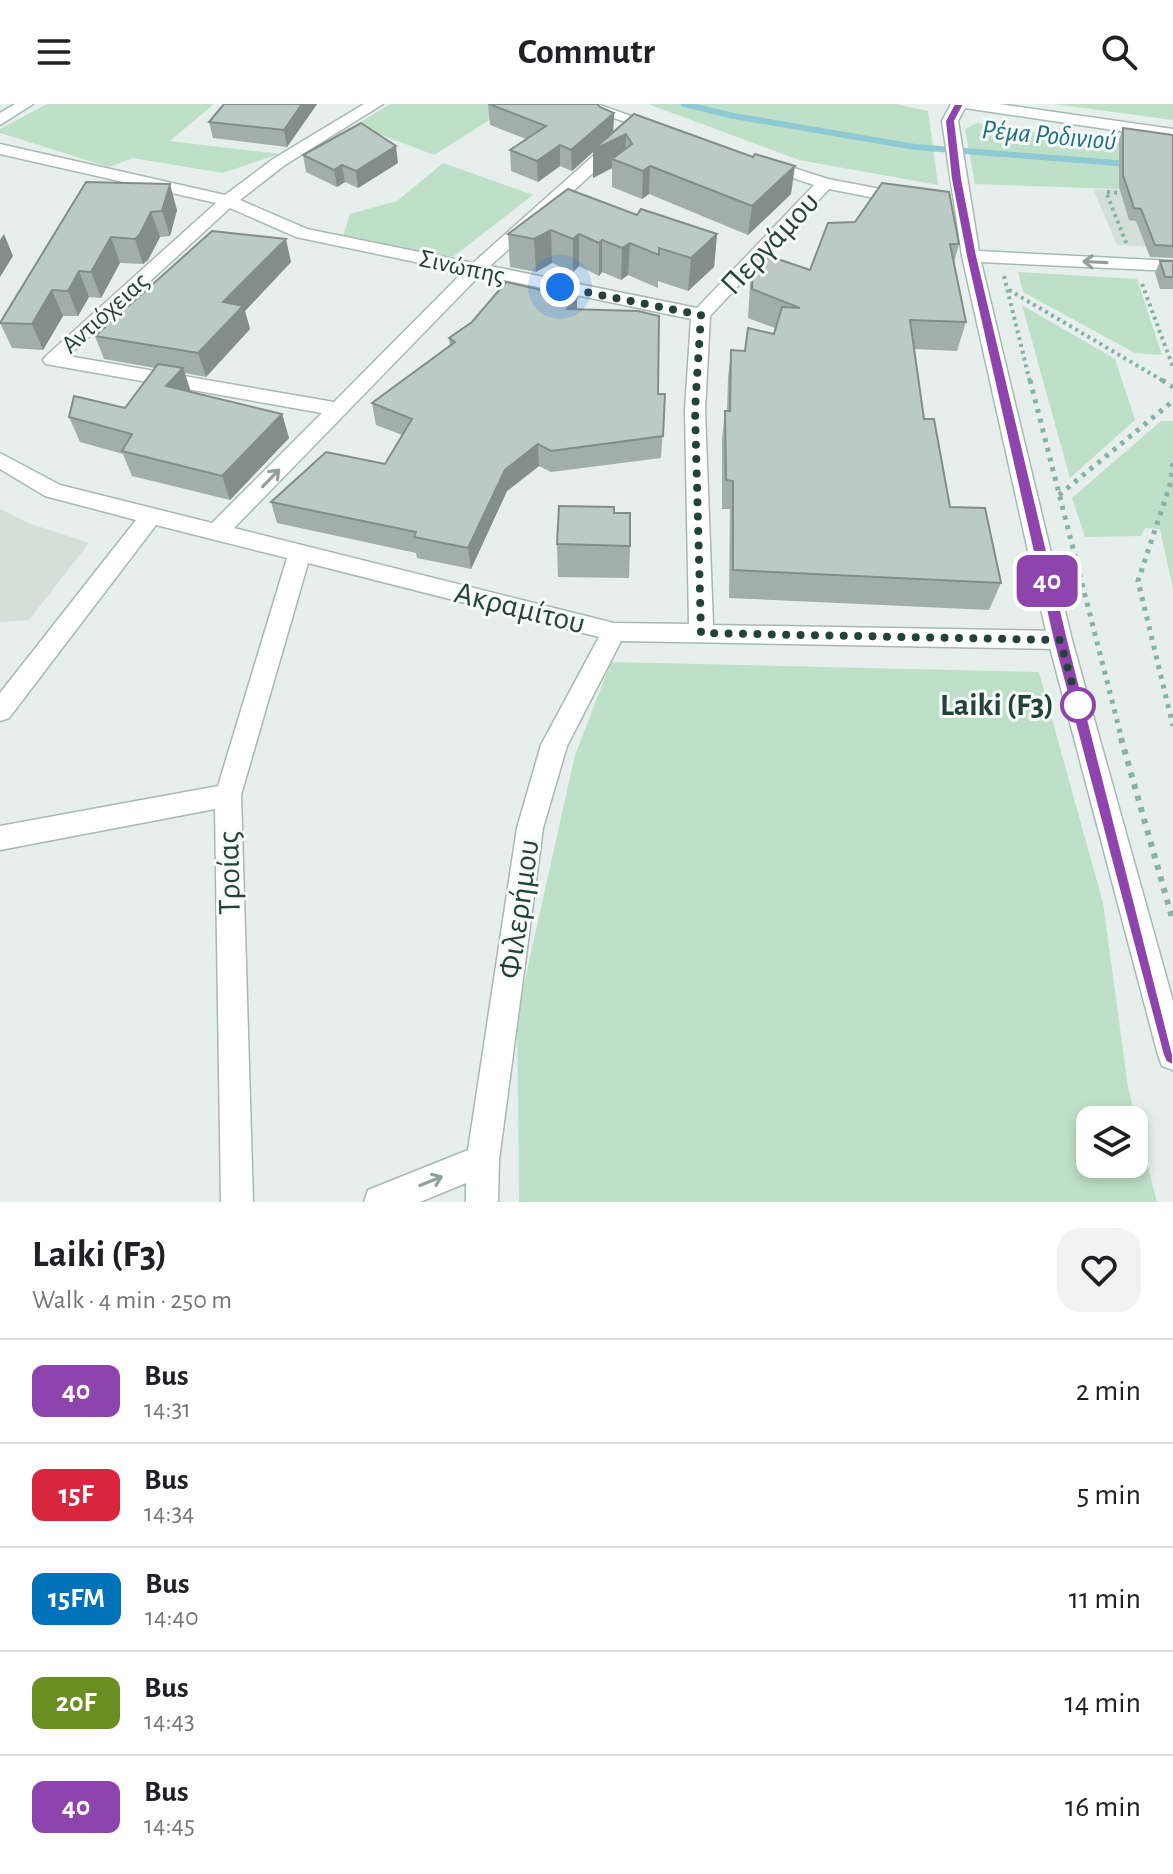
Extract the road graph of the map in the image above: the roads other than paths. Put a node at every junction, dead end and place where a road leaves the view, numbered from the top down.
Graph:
1 (25, 104) edge
2 (375, 104) edge
3 (582, 104) edge
4 (959, 104) edge
5 (968, 104) edge
6 (0, 120) edge
7 (640, 123) junction
8 (1173, 134) edge
9 (682, 137) edge
10 (0, 149) edge
11 (740, 155) edge
12 (825, 183) junction
13 (228, 201) junction
14 (917, 201) edge
15 (971, 256) junction
16 (1173, 266) edge
17 (475, 270) junction
18 (701, 315) junction
19 (338, 409) junction
20 (0, 460) edge
21 (150, 517) junction
22 (216, 533) junction
23 (299, 554) junction
24 (614, 632) junction
25 (701, 633) junction
26 (1060, 640) junction
27 (0, 711) edge
28 (228, 795) junction
29 (0, 838) edge
30 (1173, 1055) edge
31 (483, 1160) junction
32 (237, 1202) edge
33 (380, 1202) edge
34 (482, 1202) edge

1 - 6 street
2 - 13 street
3 - 7 street
4 - 15 street
5 - 8 street
7 - 9 street
7 - 17 street
10 - 13 street, Σινώπης
11 - 12 street
12 - 14 street
12 - 18 street, Περγάμου
13 - 17 street, Σινώπης
13 - 19 street, Αντιόχειας
16 -> 15 street
15 - 26 street
17 - 18 street, Σινώπης
17 - 19 street
18 - 25 street, Περγάμου
22 -> 19 street
20 - 21 street, Ακραμίτου
21 - 22 street, Ακραμίτου
21 - 27 street
22 - 23 street, Ακραμίτου
23 - 24 street, Ακραμίτου
23 - 28 street, Τροίας
24 - 25 street, Ακραμίτου
24 - 31 street, Φιλερήμου
25 - 26 street, Ακραμίτου
26 - 30 street
28 - 29 street
28 - 32 street, Τροίας
33 -> 31 street
31 - 34 street, Φιλερήμου

